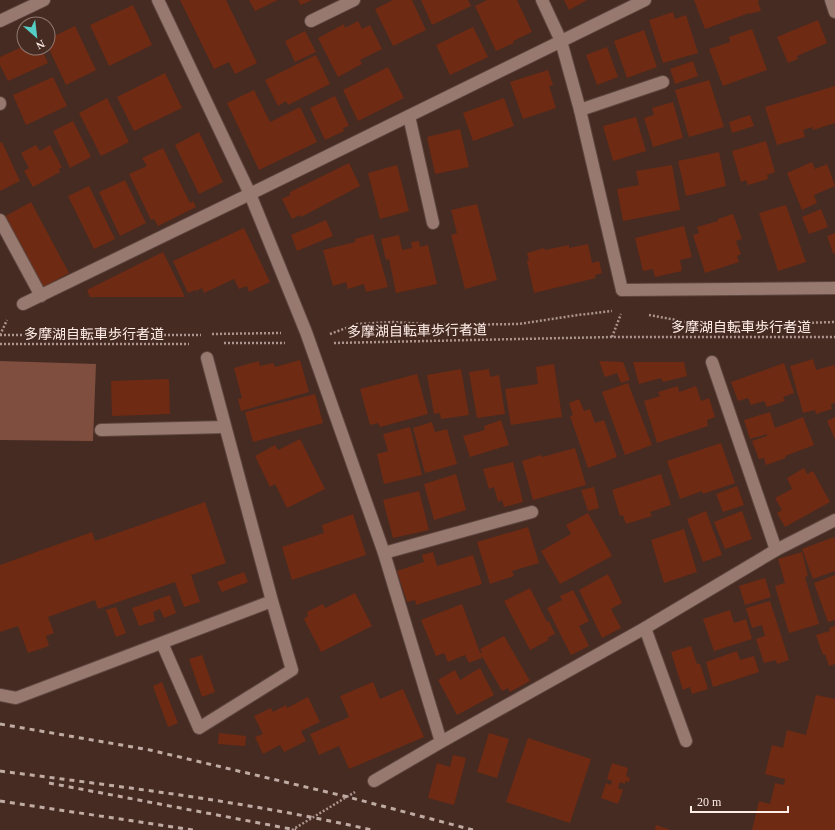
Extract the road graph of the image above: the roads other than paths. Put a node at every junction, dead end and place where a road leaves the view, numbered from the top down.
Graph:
1 (44, 0) edge
2 (158, 0) edge
3 (354, 0) edge
4 (542, 0) edge
5 (645, 0) edge
6 (831, 0) edge
7 (835, 12) edge
8 (0, 21) edge
9 (310, 21) dead end
10 (561, 41) junction
11 (663, 82) dead end
12 (580, 110) junction
13 (409, 116) junction
14 (250, 194) junction
15 (0, 220) edge
16 (433, 223) dead end
17 (835, 288) edge
18 (41, 296) junction
19 (23, 304) dead end
20 (207, 358) dead end
21 (712, 362) dead end
22 (225, 427) junction
23 (101, 430) dead end
24 (532, 512) dead end
25 (835, 520) edge
26 (776, 550) junction
27 (384, 553) junction
28 (272, 601) junction
29 (645, 628) junction
30 (162, 643) junction
31 (0, 695) edge
32 (686, 741) dead end
33 (441, 742) junction
34 (374, 781) road end

1 - 8 street
2 - 14 street
3 - 9 street
4 - 10 street
5 - 10 street
6 - 7 street
10 - 12 street
10 - 13 street
11 - 12 street
12 - 17 street
13 - 14 street
13 - 16 street
14 - 18 street
14 - 27 street
15 - 18 street
18 - 19 street
20 - 22 street
21 - 26 street
22 - 23 street
22 - 28 street
24 - 27 street
25 - 26 street
26 - 29 street
27 - 33 street
28 - 30 street
28 - 30 street
29 - 32 street
29 - 33 street
30 - 31 street
33 - 34 street

